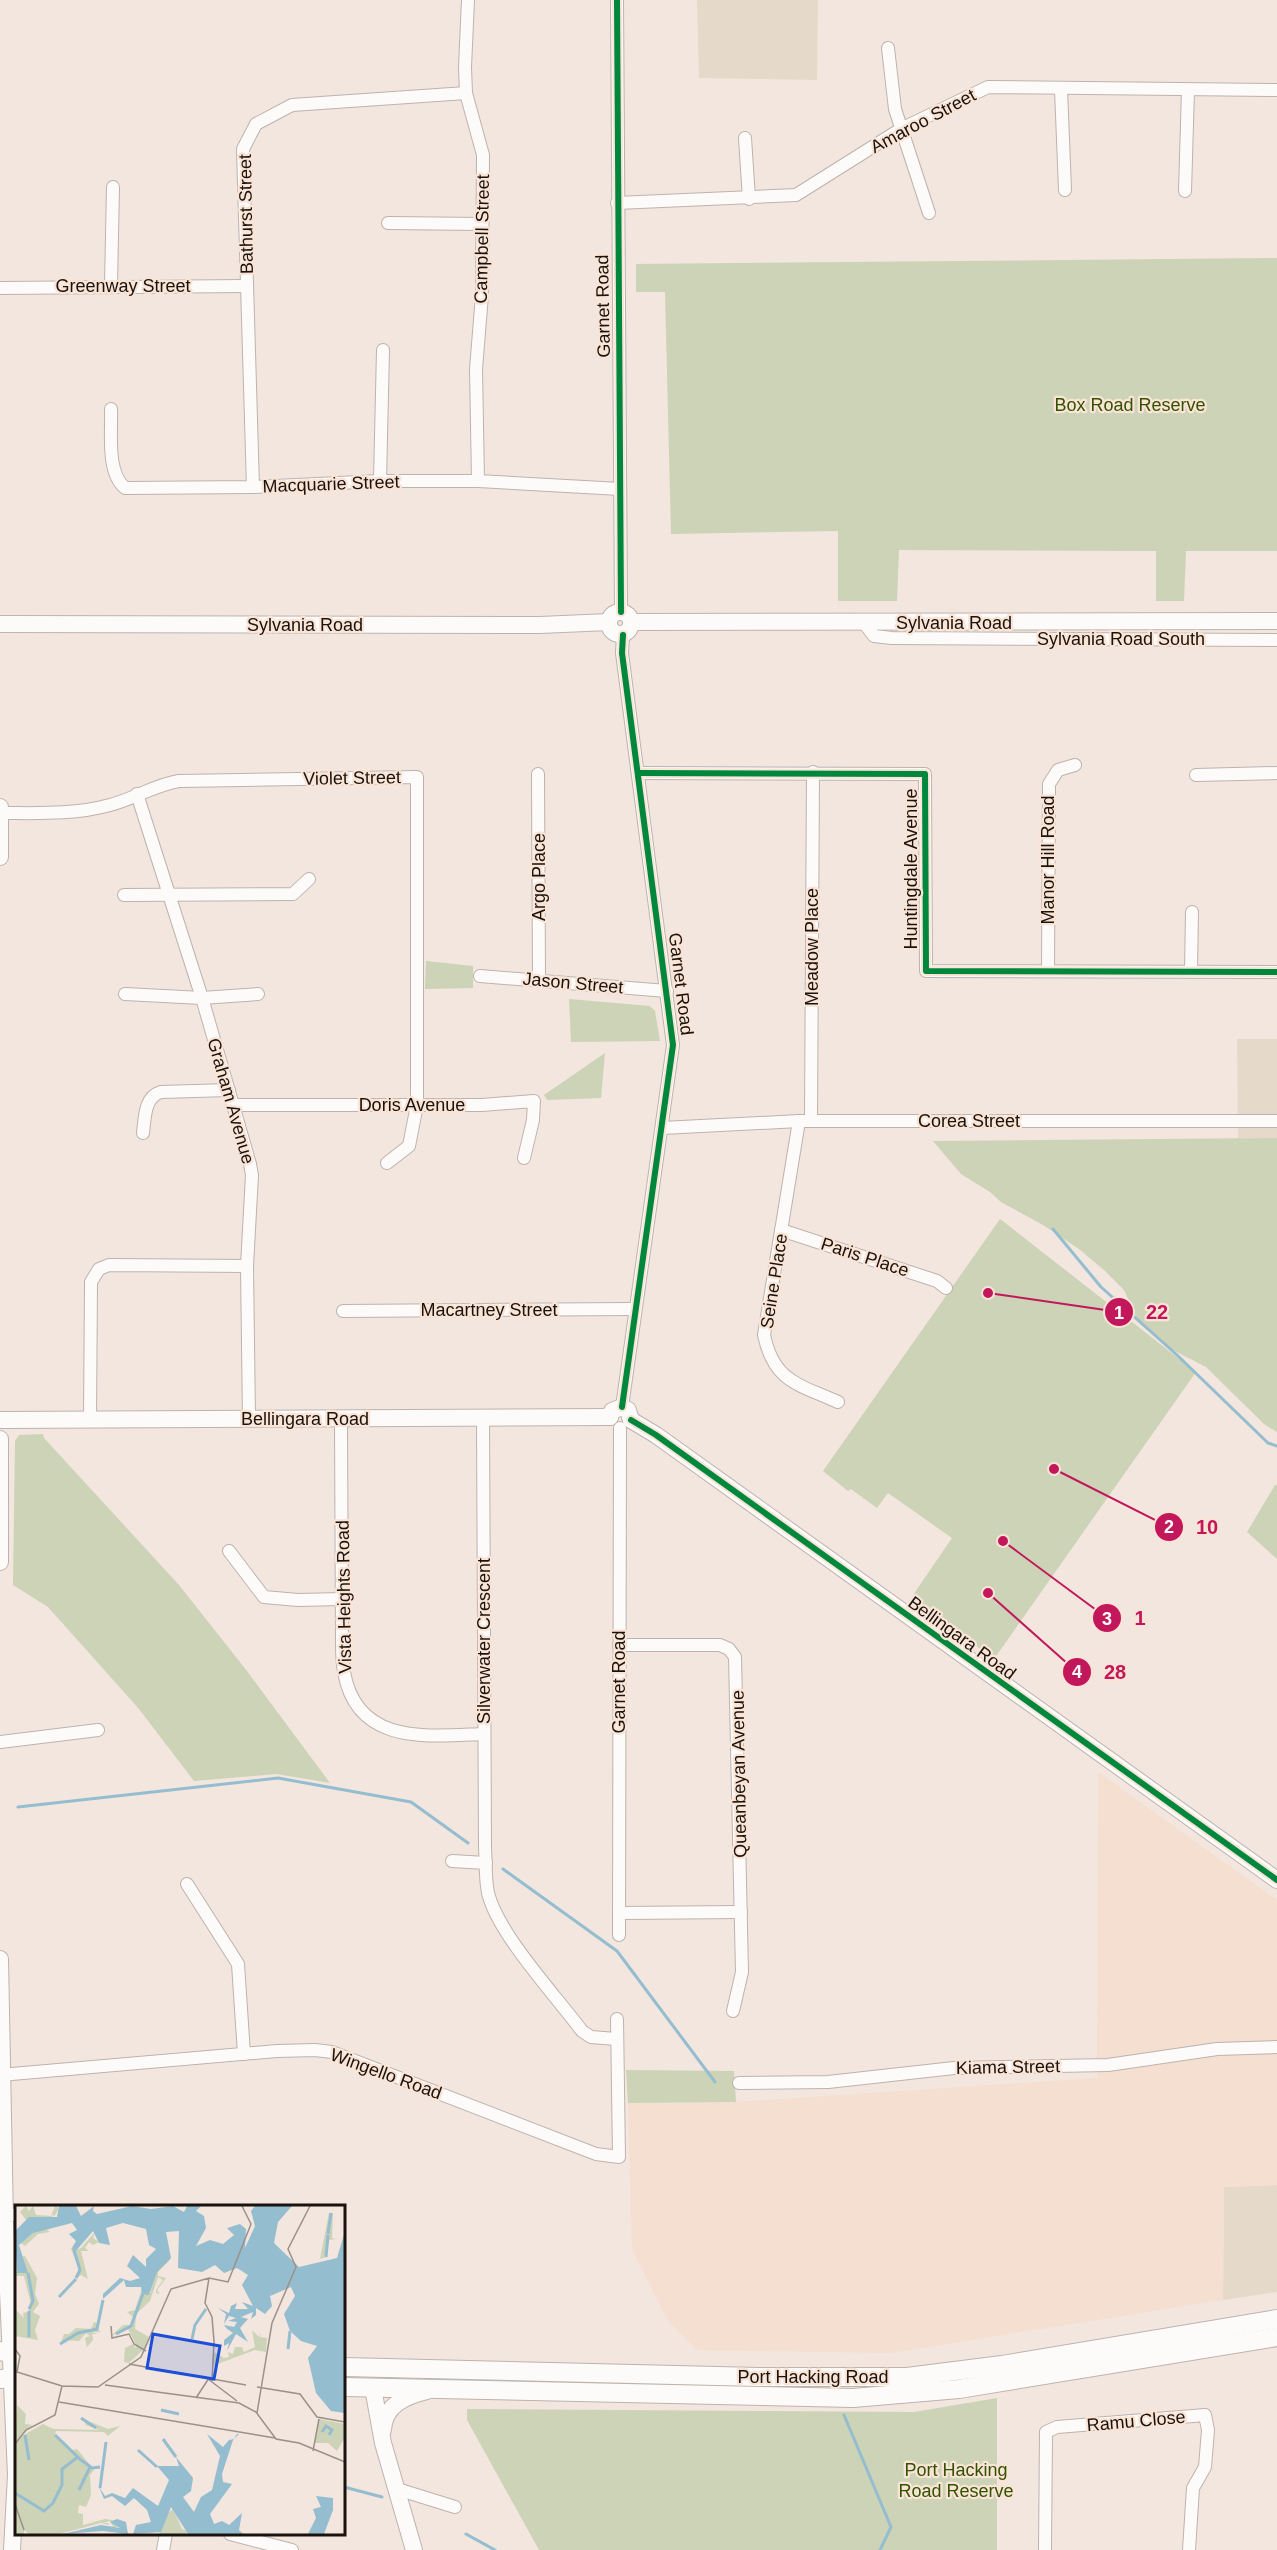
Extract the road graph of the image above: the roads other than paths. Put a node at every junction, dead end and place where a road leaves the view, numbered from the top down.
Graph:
1 (468, 0) edge
2 (617, 0) edge
3 (888, 48) dead end
4 (1061, 89) junction
5 (1188, 90) junction
6 (1277, 90) edge
7 (466, 93) junction
8 (901, 129) junction
9 (746, 138) dead end
10 (113, 188) dead end
11 (1065, 190) dead end
12 (1185, 191) dead end
13 (749, 199) junction
14 (617, 203) junction
15 (929, 213) dead end
16 (388, 223) dead end
17 (482, 224) junction
18 (111, 285) junction
19 (247, 286) junction
20 (0, 288) edge
21 (383, 350) dead end
22 (111, 408) dead end
23 (380, 481) junction
24 (478, 481) junction
25 (253, 487) junction
26 (620, 489) junction
27 (1277, 621) edge
28 (621, 623) junction
29 (864, 623) junction
30 (0, 624) edge
31 (1277, 639) edge
32 (1075, 765) dead end
33 (813, 772) junction
34 (639, 773) junction
35 (1277, 773) edge
36 (538, 774) dead end
37 (1196, 775) dead end
38 (137, 794) junction
39 (0, 807) edge
40 (0, 813) edge
41 (0, 857) edge
42 (309, 879) dead end
43 (168, 894) junction
44 (124, 895) dead end
45 (1192, 912) dead end
46 (1048, 971) junction
47 (1191, 971) junction
48 (1277, 972) edge
49 (480, 976) dead end
50 (539, 980) junction
51 (667, 991) junction
52 (125, 994) dead end
53 (258, 994) dead end
54 (202, 998) junction
55 (229, 1090) junction
56 (233, 1105) junction
57 (417, 1105) junction
58 (805, 1121) junction
59 (1277, 1121) edge
60 (662, 1128) junction
61 (143, 1133) dead end
62 (524, 1158) dead end
63 (387, 1163) dead end
64 (782, 1230) junction
65 (247, 1266) junction
66 (946, 1288) dead end
67 (635, 1309) junction
68 (343, 1311) dead end
69 (838, 1402) dead end
70 (621, 1418) junction
71 (249, 1419) junction
72 (483, 1419) junction
73 (0, 1420) edge
74 (90, 1420) junction
75 (341, 1420) junction
76 (0, 1439) edge
77 (0, 1512) edge
78 (229, 1551) dead end
79 (0, 1562) edge
80 (342, 1599) junction
81 (619, 1645) junction
82 (98, 1730) dead end
83 (484, 1734) junction
84 (0, 1742) edge
85 (452, 1861) dead end
86 (486, 1863) junction
87 (1277, 1880) edge
88 (187, 1884) dead end
89 (741, 1912) junction
90 (619, 1913) junction
91 (619, 1935) dead end
92 (0, 1959) edge
93 (733, 2011) dead end
94 (616, 2019) dead end
95 (616, 2039) junction
96 (1277, 2047) edge
97 (244, 2054) junction
98 (2, 2075) edge
99 (739, 2083) dead end
100 (10, 2215) edge
101 (15, 2275) edge
102 (1277, 2319) edge
103 (1277, 2337) edge
104 (9, 2353) edge
105 (345, 2367) edge
106 (7, 2377) edge
107 (346, 2384) edge
108 (373, 2388) junction
109 (435, 2389) junction
110 (15, 2421) edge
111 (383, 2442) junction
112 (397, 2489) junction
113 (15, 2507) edge
114 (455, 2507) dead end
115 (166, 2535) edge
116 (234, 2535) edge
117 (12, 2550) edge
118 (163, 2550) edge
119 (292, 2550) edge
120 (414, 2550) edge
121 (1045, 2550) edge
122 (1189, 2550) edge

1 - 7 street, Campbell Street
2 - 14 street, Garnet Road
3 - 8 street
4 - 5 street, Amaroo Street
4 - 8 street, Amaroo Street
4 - 11 street
5 - 6 street, Amaroo Street
5 - 12 street
7 - 17 street, Campbell Street
7 - 19 street, Bathurst Street
8 - 13 street, Amaroo Street
8 - 15 street
9 - 13 street
10 - 18 street
13 - 14 street, Amaroo Street
14 - 26 street, Garnet Road
16 - 17 street
17 - 24 street, Campbell Street
18 - 19 street, Greenway Street
18 - 20 street, Greenway Street
19 - 25 street, Bathurst Street
21 - 23 street
22 - 25 street, Macquarie Street
23 - 24 street, Macquarie Street
23 - 25 street, Macquarie Street
24 - 26 street, Macquarie Street
26 - 28 street, Garnet Road
27 - 29 street, Sylvania Road
28 - 29 street, Sylvania Road
28 - 30 street, Sylvania Road
28 - 34 street, Garnet Road
29 - 31 street, Sylvania Road South
32 - 46 street, Manor Hill Road
33 - 34 street, Huntingdale Avenue
33 - 46 street, Huntingdale Avenue
33 - 58 street, Meadow Place
34 - 51 street, Garnet Road
35 - 37 street
36 - 50 street, Argo Place
38 - 40 street, Violet Street
38 - 43 street, Graham Avenue
38 - 57 street, Violet Street
39 - 40 street
40 - 41 street
42 - 43 street
43 - 44 street
43 - 54 street, Graham Avenue
45 - 47 street
46 - 47 street, Huntingdale Avenue
47 - 48 street, Huntingdale Avenue
49 - 50 street, Jason Street
50 - 51 street, Jason Street
51 - 60 street, Garnet Road
52 - 54 street
53 - 54 street
54 - 55 street, Graham Avenue
55 - 56 street, Graham Avenue
55 - 61 street
56 - 57 street, Doris Avenue
56 - 65 street, Graham Avenue
57 - 62 street, Doris Avenue
57 - 63 street
58 - 59 street, Corea Street
58 - 60 street, Corea Street
58 - 64 street, Seine Place
60 - 67 street, Garnet Road
64 - 66 street, Paris Place
64 - 69 street, Seine Place
65 - 71 street, Graham Avenue
65 - 74 street
67 - 68 street, Macartney Street
67 - 70 street, Garnet Road
70 - 72 street, Bellingara Road
70 - 81 street, Garnet Road
70 - 87 street, Bellingara Road
71 - 74 street, Bellingara Road
71 - 75 street, Bellingara Road
72 - 75 street, Bellingara Road
72 - 83 street, Silverwater Crescent
73 - 74 street, Bellingara Road
75 - 80 street, Vista Heights Road
76 - 77 street
77 - 79 street
78 - 80 street
80 - 83 street, Vista Heights Road
81 - 89 street, Queanbeyan Avenue
81 - 90 street, Garnet Road
82 - 84 street
83 - 86 street, Silverwater Crescent
85 - 86 street
86 - 95 street, Silverwater Crescent
88 - 97 street
89 - 90 street
89 - 93 street, Queanbeyan Avenue
90 - 91 street, Garnet Road
92 - 98 street
94 - 95 street
95 - 97 street, Wingello Road
96 - 99 street, Kiama Street
97 - 98 street, Wingello Road
98 - 100 street
100 - 101 street
100 - 104 street
102 - 105 main road, Port Hacking Road
103 - 109 main road, Port Hacking Road
104 - 106 street
106 - 110 street
107 - 108 main road, Port Hacking Road
107 - 111 street
108 - 109 main road, Port Hacking Road
108 - 111 street
109 - 111 street
111 - 112 street
112 - 114 street
112 - 120 street
113 - 117 street
115 - 118 street
116 - 119 street
121 - 122 street, Ramu Close

